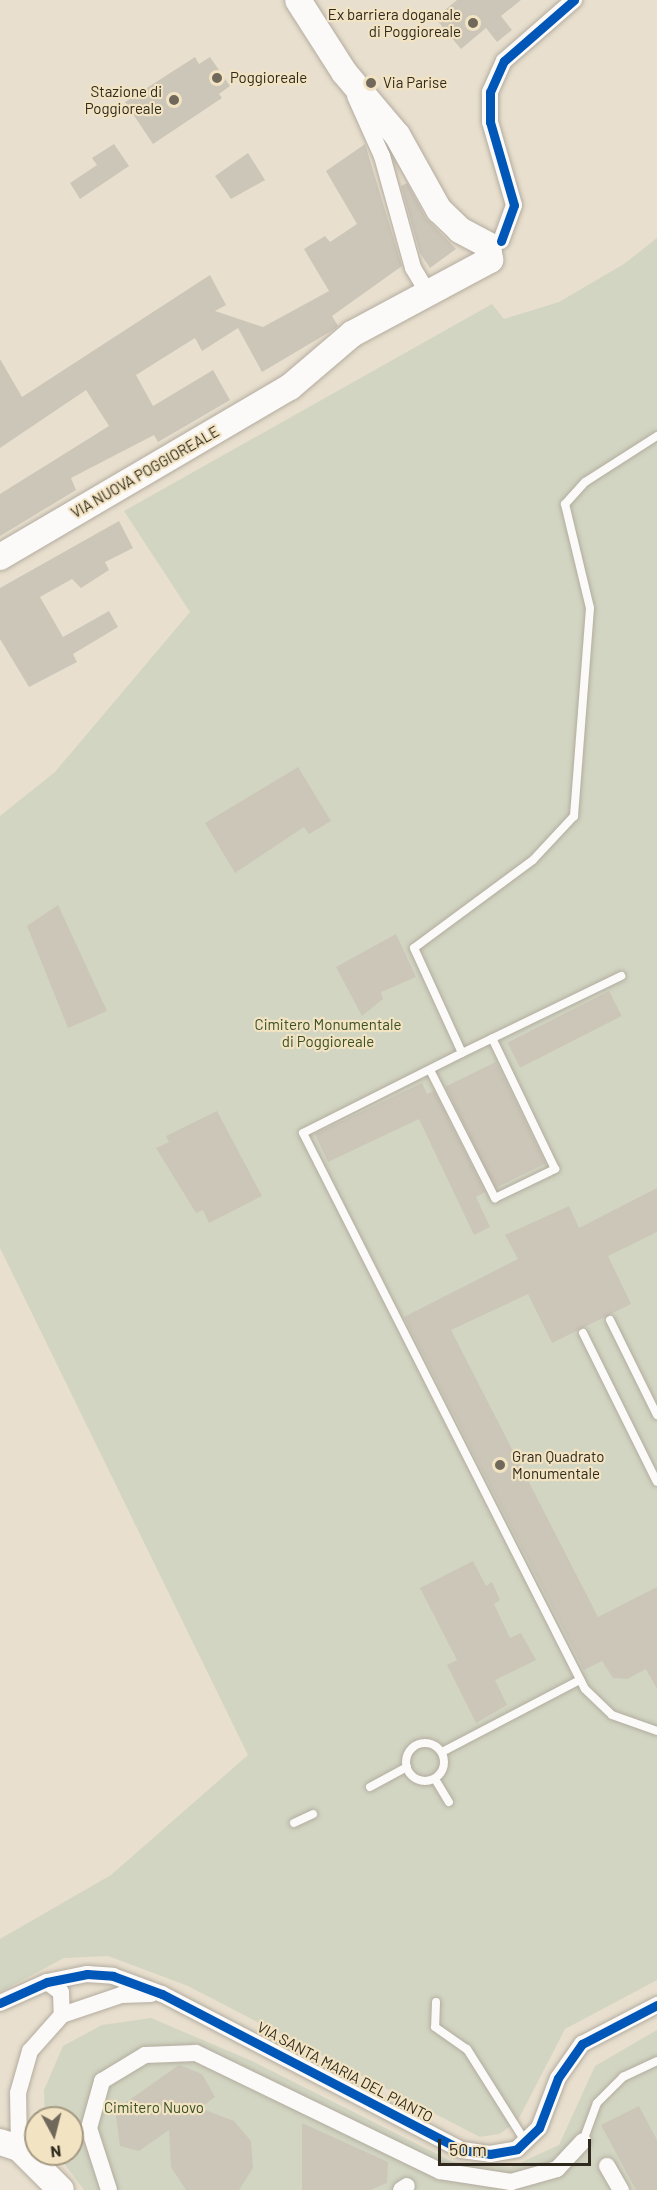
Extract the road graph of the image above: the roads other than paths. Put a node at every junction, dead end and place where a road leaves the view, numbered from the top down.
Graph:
1 (298, 0) edge
2 (574, 0) edge
3 (344, 72) junction
4 (501, 241) dead end
5 (424, 286) dead end
6 (657, 436) edge
7 (0, 557) edge
8 (621, 976) dead end
9 (492, 1038) junction
10 (462, 1053) junction
11 (430, 1070) junction
12 (610, 1320) dead end
13 (584, 1333) dead end
14 (657, 1415) edge
15 (657, 1482) edge
16 (580, 1680) junction
17 (657, 1731) edge
18 (442, 1752) junction
19 (407, 1767) junction
20 (435, 1779) junction
21 (370, 1787) dead end
22 (449, 1802) dead end
23 (313, 1814) dead end
24 (294, 1823) dead end
25 (47, 1982) junction
26 (162, 1994) junction
27 (436, 2002) dead end
28 (0, 2003) edge
29 (657, 2005) edge
30 (62, 2015) junction
31 (657, 2061) edge
32 (525, 2141) junction
33 (583, 2141) joint
34 (9, 2145) edge
35 (608, 2166) dead end
36 (61, 2190) edge
37 (110, 2190) edge
38 (621, 2190) edge

1 - 3 main road
2 - 4 street
3 - 5 street
3 - 7 main road, VIA NUOVA POGGIOREALE
6 - 10 lane
8 - 9 lane
9 - 10 lane
9 - 11 lane
10 - 11 lane
11 - 16 lane
12 - 14 lane
13 - 15 lane
16 - 17 lane
16 - 18 lane
18 - 19 lane
18 - 20 lane
19 - 20 lane
19 - 21 lane
20 - 22 lane
23 - 24 lane
25 - 26 street, VIA SANTA MARIA DEL PIANTO
25 - 28 street, VIA SANTA MARIA DEL PIANTO
25 - 30 street
26 - 30 street, VIA SANTA MARIA DEL PIANTO
26 - 32 street, VIA SANTA MARIA DEL PIANTO
27 - 32 lane
29 - 32 street, VIA SANTA MARIA DEL PIANTO
30 - 34 street, VIA SANTA MARIA DEL PIANTO
31 - 33 lane
33 - 37 street
34 - 36 main road
35 - 38 street

